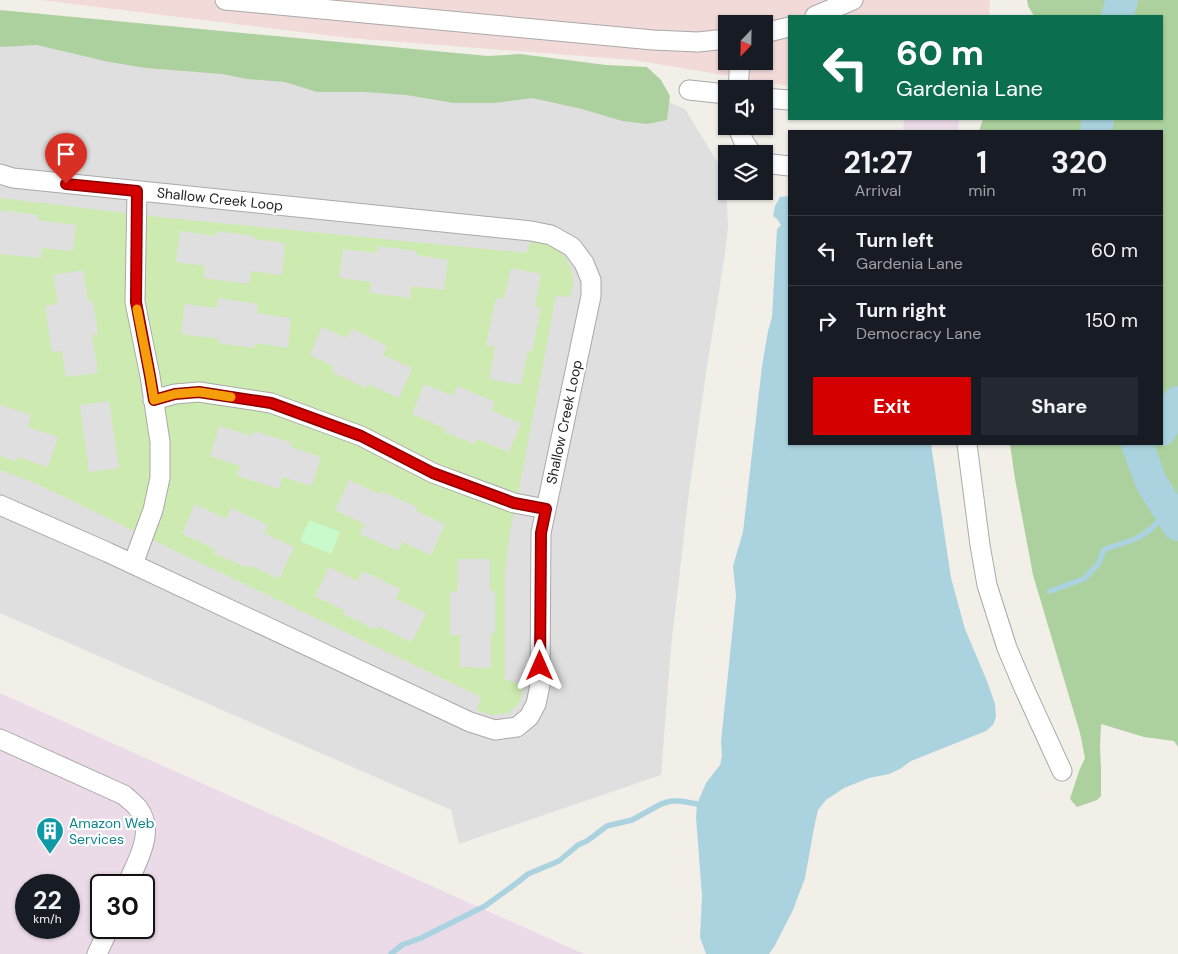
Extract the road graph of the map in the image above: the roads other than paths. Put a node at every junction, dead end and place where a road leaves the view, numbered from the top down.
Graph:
1 (225, 0) edge
2 (853, 0) edge
3 (818, 15) edge
4 (788, 27) edge
5 (773, 31) edge
6 (718, 40) edge
7 (689, 90) dead end
8 (718, 93) edge
9 (773, 99) edge
10 (788, 100) edge
11 (773, 164) edge
12 (788, 166) edge
13 (0, 174) edge
14 (137, 191) junction
15 (154, 400) junction
16 (967, 445) edge
17 (0, 504) edge
18 (546, 509) junction
19 (133, 564) junction
20 (0, 739) edge
21 (1062, 771) dead end
22 (132, 874) edge
23 (104, 939) edge
24 (97, 954) edge

1 - 6 street
2 - 3 street
4 - 5 street
7 - 8 street
9 - 10 street
11 - 12 street
13 - 14 street, Shallow Creek Loop
14 - 15 street
14 - 18 street, Shallow Creek Loop
15 - 18 street
15 - 19 street
16 - 21 street
17 - 19 street, Shallow Creek Loop
18 - 19 street, Shallow Creek Loop
20 - 22 street
23 - 24 street

